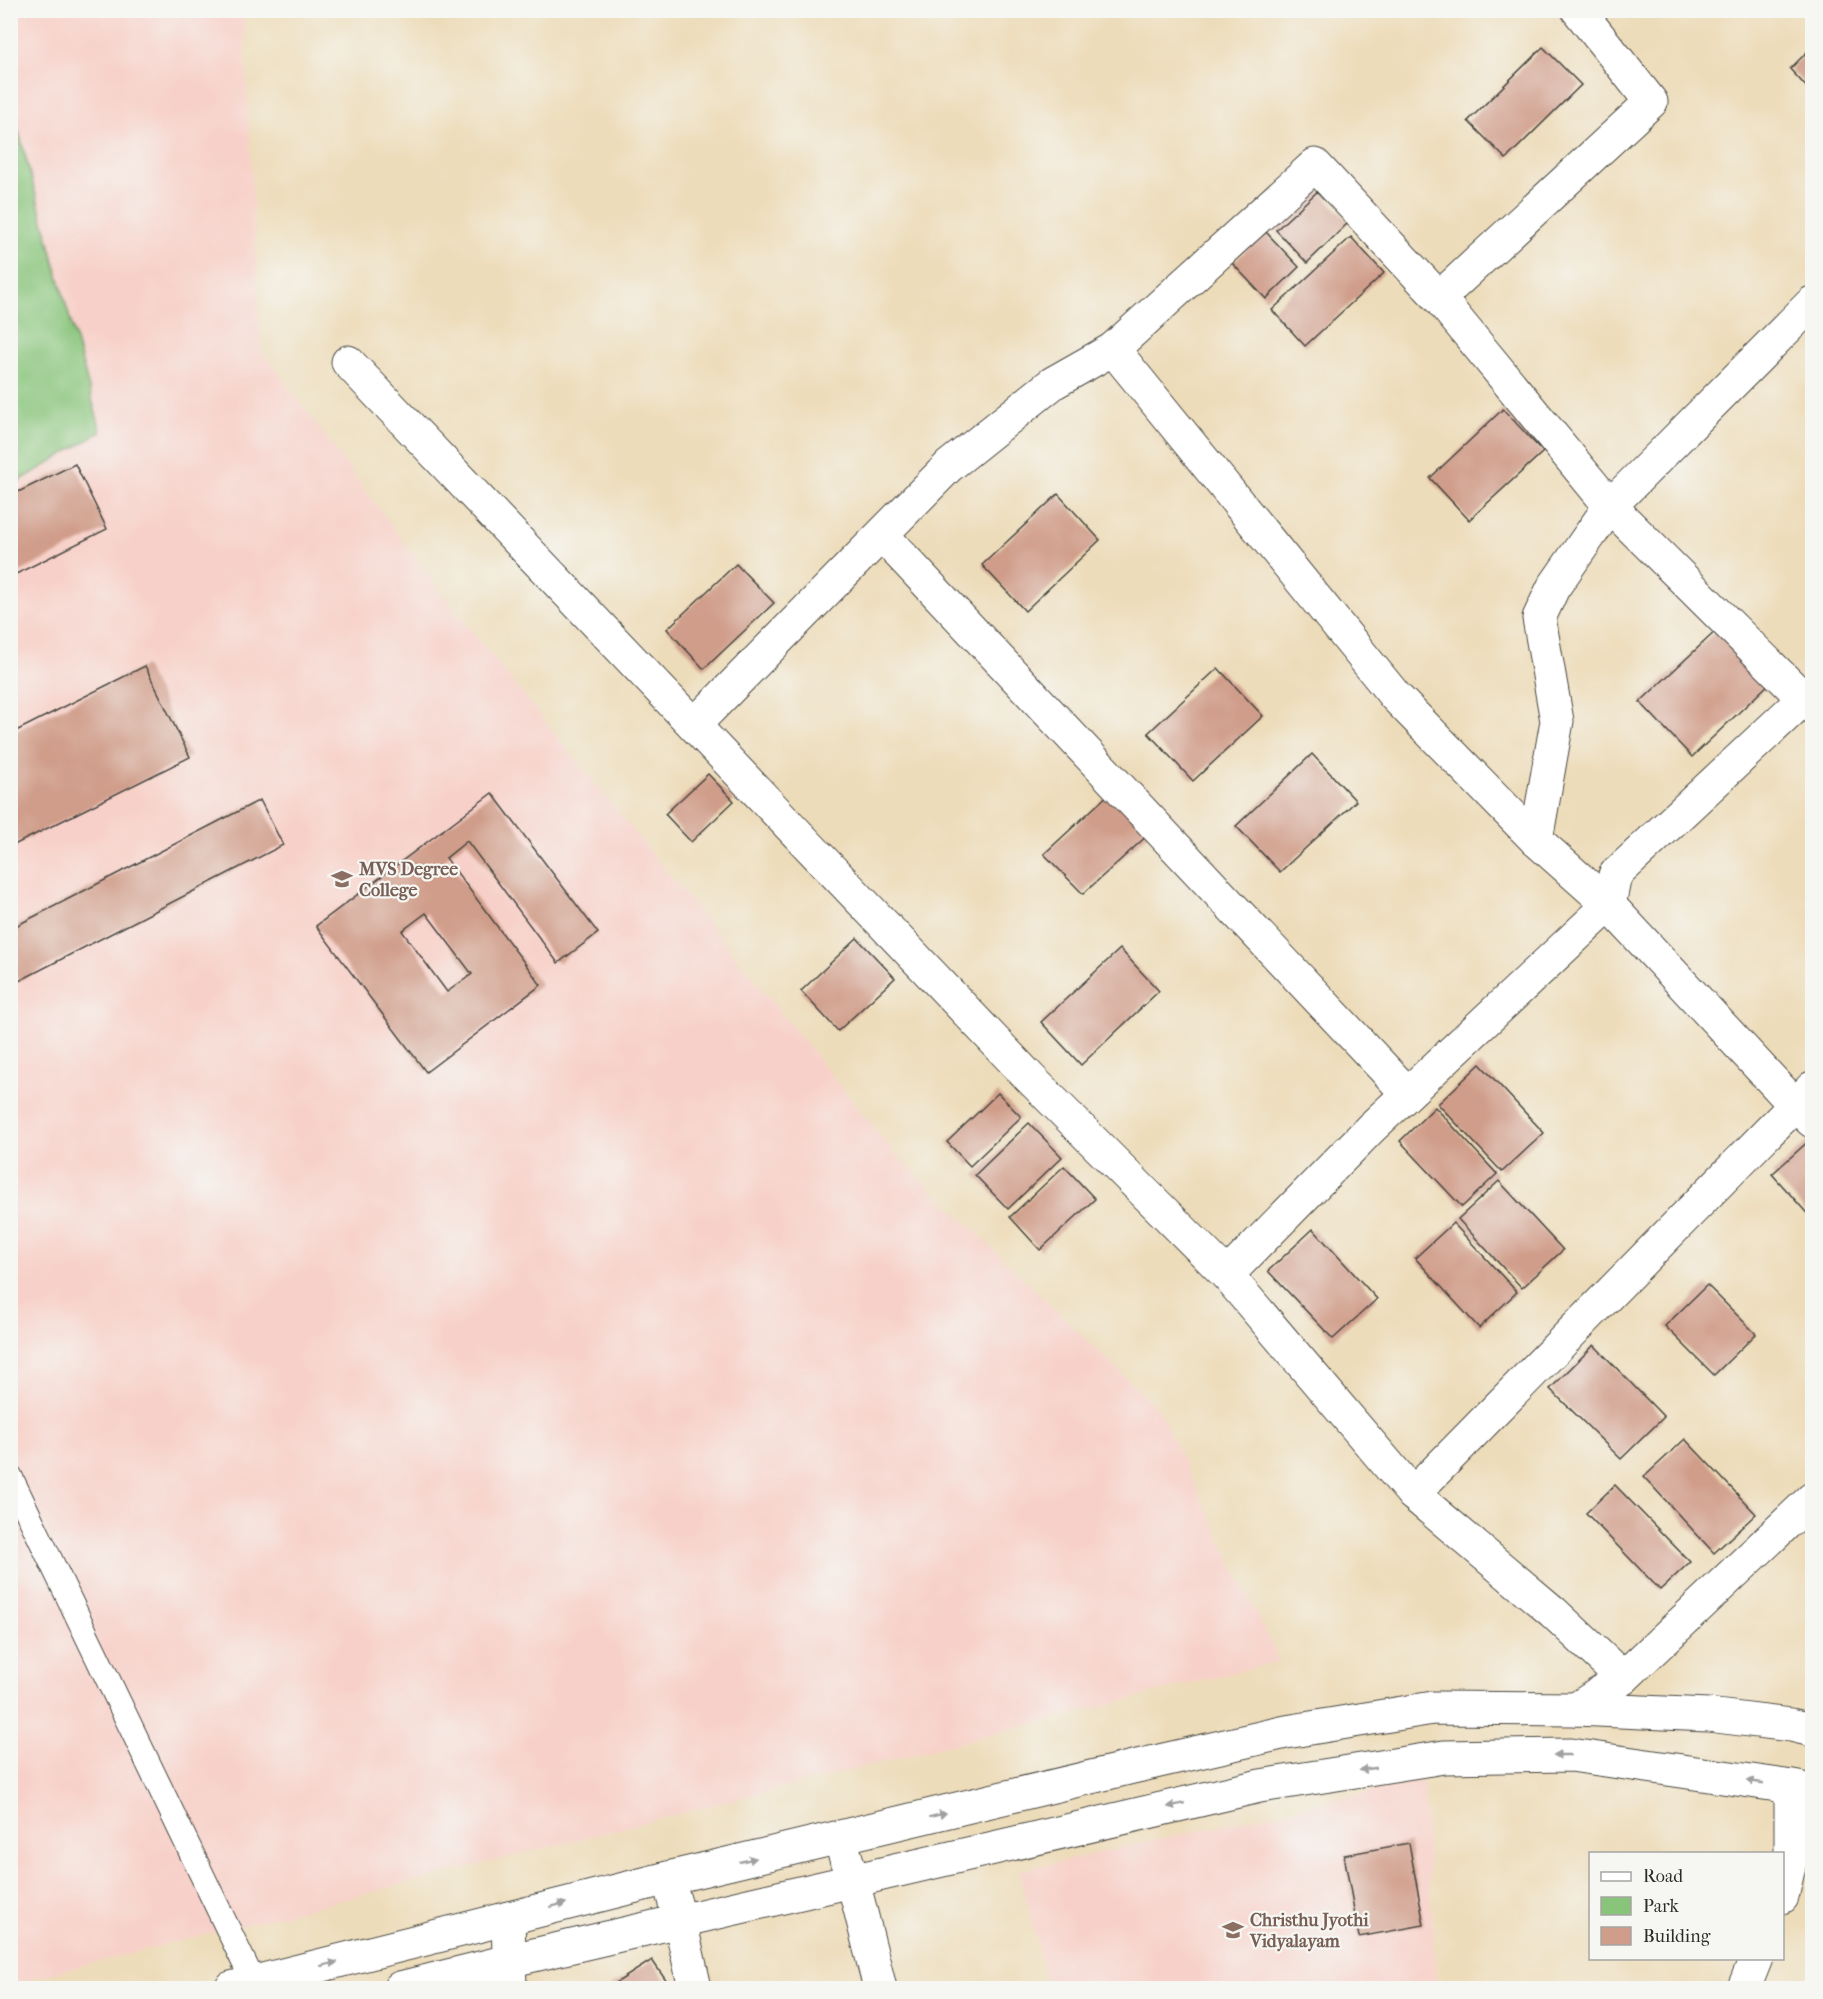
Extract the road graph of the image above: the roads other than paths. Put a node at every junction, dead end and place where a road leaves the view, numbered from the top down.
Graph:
1 (1578, 10) edge
2 (1439, 298) junction
3 (1812, 303) edge
4 (1113, 349) junction
5 (348, 362) dead end
6 (1610, 506) junction
7 (882, 535) junction
8 (1808, 695) edge
9 (694, 725) junction
10 (1536, 840) junction
11 (1609, 905) junction
12 (1407, 1093) junction
13 (1807, 1105) edge
14 (1227, 1275) junction
15 (10, 1476) edge
16 (1413, 1494) junction
17 (1812, 1499) edge
18 (1623, 1678) junction
19 (1576, 1709) junction
20 (1812, 1730) edge
21 (1802, 1790) edge
22 (840, 1839) junction
23 (668, 1878) junction
24 (853, 1881) junction
25 (1784, 1888) edge
26 (508, 1918) junction
27 (680, 1921) junction
28 (1756, 1960) edge
29 (509, 1975) edge
30 (243, 1986) edge
31 (400, 1989) edge
32 (695, 1989) edge
33 (880, 1989) edge
34 (1744, 1989) edge

1 - 2 street
2 - 4 street
2 - 6 street
3 - 6 street
4 - 7 street
4 - 10 street
5 - 9 street
6 - 8 street
6 - 10 street
7 - 9 street
7 - 12 street
8 - 11 street
9 - 14 street
10 - 11 street
11 - 12 street
11 - 13 street
12 - 14 street
13 - 16 street
14 - 16 street
15 - 30 lane
16 - 18 street
17 - 18 street
18 - 19 street
19 - 20 street
22 -> 19 street
21 -> 24 street
21 - 25 street
23 -> 22 street
22 - 24 street
26 -> 23 street
23 - 27 street
24 - 27 street
24 - 33 street
26 - 29 street
30 -> 26 street
27 - 29 street
27 - 32 street
28 - 34 street
29 - 31 street

